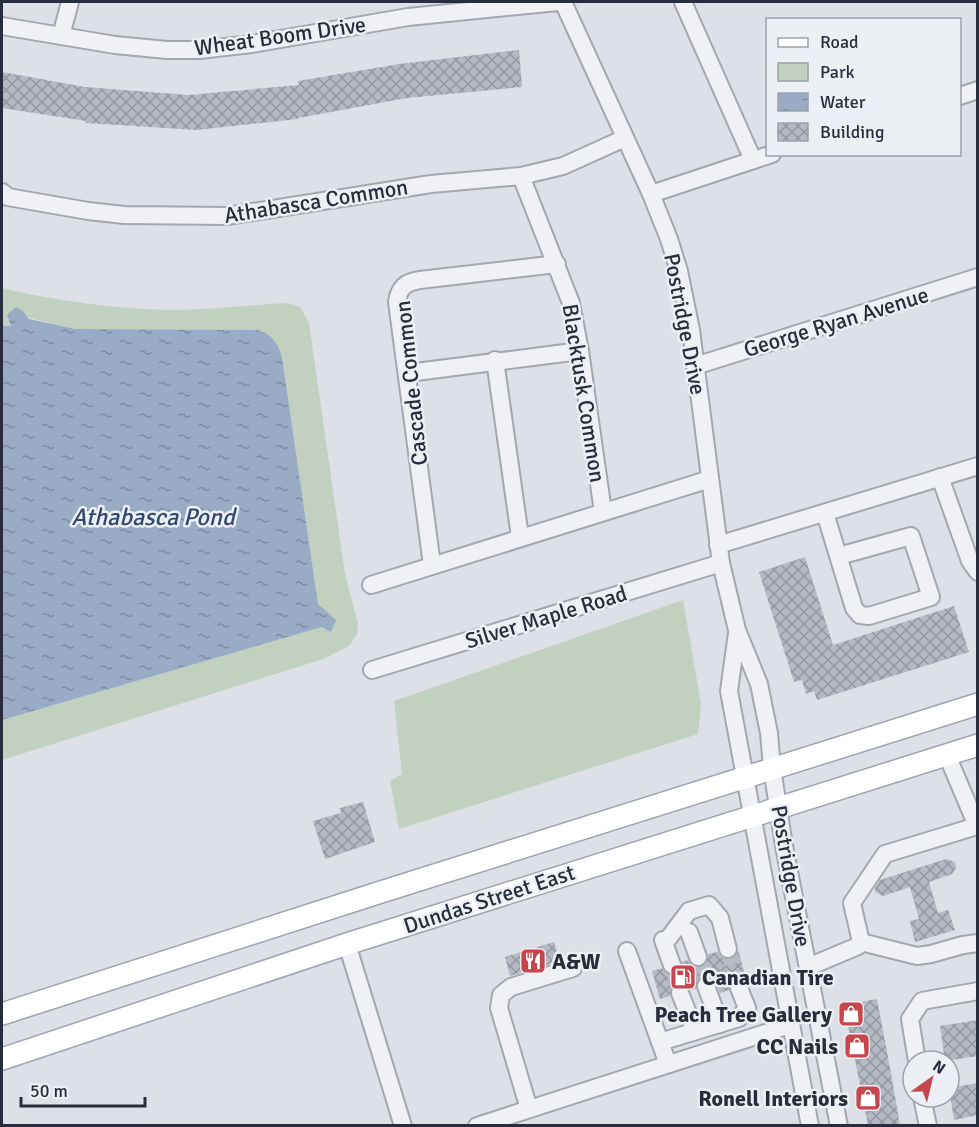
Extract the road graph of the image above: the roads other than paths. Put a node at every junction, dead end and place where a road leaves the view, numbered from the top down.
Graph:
1 (70, 2) edge
2 (558, 2) edge
3 (563, 2) edge
4 (683, 2) edge
5 (2, 26) edge
6 (61, 36) junction
7 (978, 90) edge
8 (961, 96) edge
9 (626, 138) junction
10 (766, 156) edge
11 (753, 160) junction
12 (521, 176) junction
13 (2, 192) edge
14 (651, 194) junction
15 (557, 264) junction
16 (978, 277) edge
17 (580, 351) junction
18 (495, 360) junction
19 (695, 366) junction
20 (408, 373) junction
21 (978, 466) edge
22 (940, 477) junction
23 (710, 479) junction
24 (603, 512) junction
25 (825, 513) junction
26 (520, 537) junction
27 (718, 545) junction
28 (838, 556) junction
29 (721, 563) junction
30 (432, 565) junction
31 (978, 572) edge
32 (370, 585) dead end
33 (737, 630) junction
34 (372, 670) dead end
35 (978, 704) edge
36 (978, 745) edge
37 (947, 754) junction
38 (772, 768) junction
39 (745, 777) junction
40 (779, 808) junction
41 (752, 816) junction
42 (977, 827) edge
43 (689, 932) dead end
44 (861, 942) junction
45 (347, 944) junction
46 (978, 944) edge
47 (728, 949) tunnel mouth
48 (627, 951) dead end
49 (698, 957) tunnel mouth
50 (672, 965) tunnel mouth
51 (808, 967) junction
52 (573, 968) dead end
53 (706, 986) tunnel mouth
54 (739, 988) tunnel mouth
55 (978, 991) edge
56 (680, 993) tunnel mouth
57 (2, 1014) edge
58 (790, 1021) junction
59 (720, 1024) junction
60 (695, 1031) junction
61 (660, 1042) junction
62 (915, 1049) edge
63 (2, 1059) edge
64 (668, 1064) junction
65 (529, 1109) junction
66 (925, 1109) edge
67 (403, 1125) edge
68 (477, 1125) edge
69 (810, 1125) edge
70 (839, 1125) edge
71 (928, 1125) edge

1 - 6 street
2 - 6 street, Wheat Boom Drive
3 - 9 street, Postridge Drive
4 - 11 street
5 - 6 street, Wheat Boom Drive
7 - 8 street
9 - 12 street, Athabasca Common
9 - 14 street, Postridge Drive
10 - 11 street
11 - 14 street
12 - 13 street, Athabasca Common
12 - 15 street, Blacktusk Common
14 - 19 street, Postridge Drive
15 - 17 street, Blacktusk Common
15 - 20 street, Cascade Common
16 - 19 street, George Ryan Avenue
17 - 18 street
17 - 24 street, Blacktusk Common
18 - 20 street
18 - 26 street
19 - 23 street, Postridge Drive
20 - 30 street, Cascade Common
21 - 22 street
22 - 25 street
22 - 31 street
23 - 24 street
23 - 27 street, Postridge Drive
24 - 26 street
25 - 27 street
25 - 28 street
26 - 30 street
27 - 29 street, Postridge Drive
28 - 28 street
29 - 33 street, Postridge Drive
29 - 34 street, Silver Maple Road
30 - 32 street
33 - 38 street, Postridge Drive
33 - 39 street, Postridge Drive
35 - 38 main road, Dundas Street East
36 - 37 main road, Dundas Street East
37 - 40 main road, Dundas Street East
37 - 42 street
38 - 39 main road, Dundas Street East
38 - 40 street, Postridge Drive
39 - 41 street, Postridge Drive
39 - 57 main road, Dundas Street East
40 - 41 main road, Dundas Street East
40 - 51 street, Postridge Drive
41 - 45 main road, Dundas Street East
41 - 58 street, Postridge Drive
42 - 44 street
43 - 49 street
44 - 46 street
44 - 51 street
45 - 63 main road, Dundas Street East
45 - 67 street
47 - 50 street
48 - 61 street
51 - 70 street, Postridge Drive
52 - 65 street
53 - 59 street
54 - 59 street
55 - 62 street
56 - 60 street
58 - 64 street
58 - 69 street, Postridge Drive
59 - 60 street
60 - 61 street
61 - 64 street
64 - 65 street
65 - 68 street
66 - 71 street

